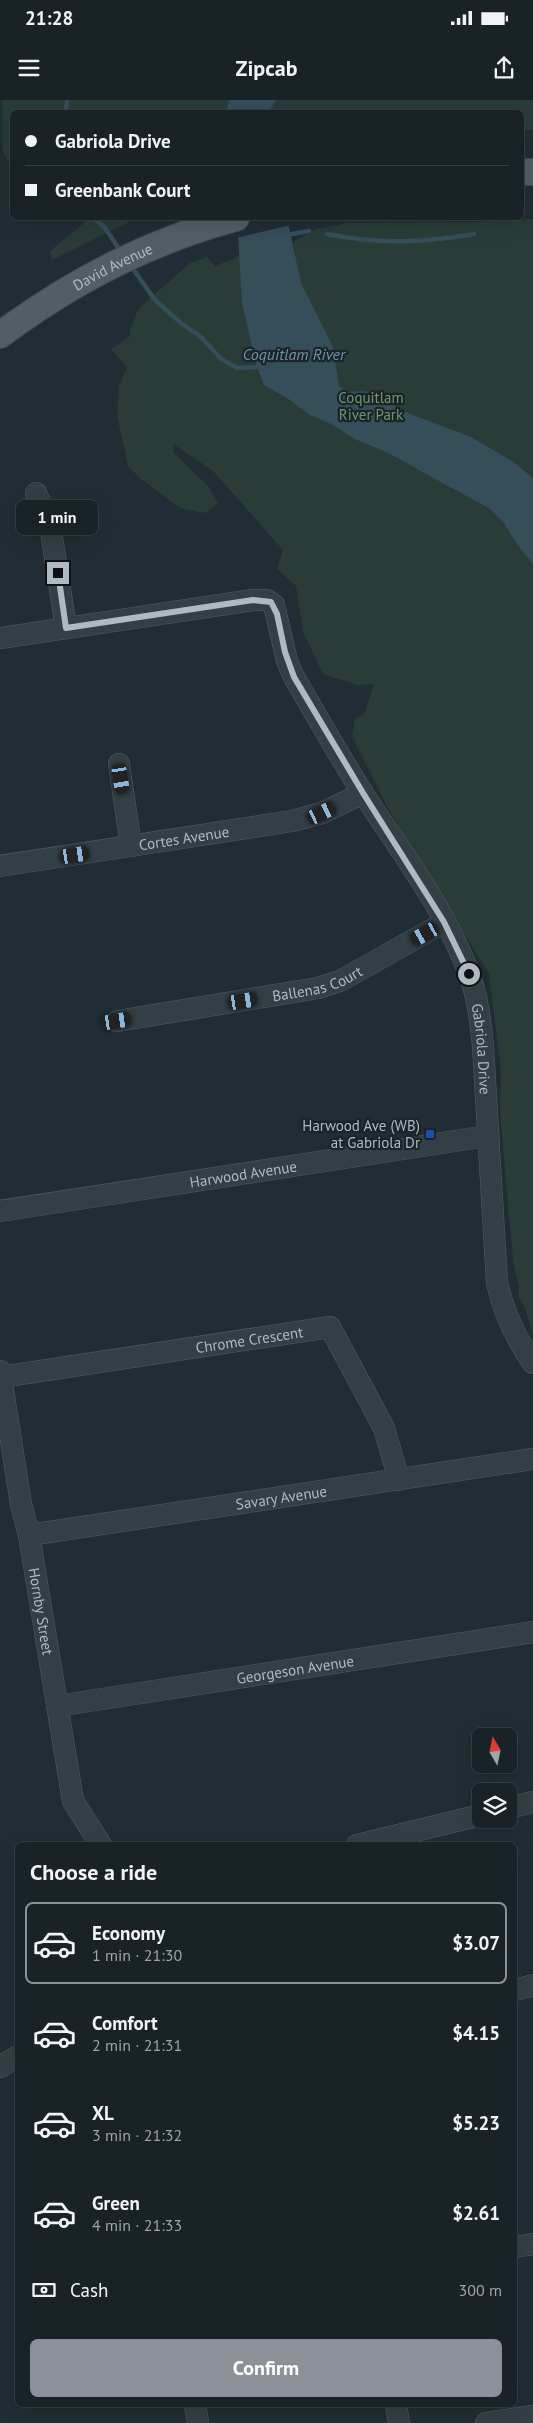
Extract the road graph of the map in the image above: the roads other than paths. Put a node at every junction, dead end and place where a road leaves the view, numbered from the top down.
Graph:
1 (176, 220) edge
2 (229, 220) edge
3 (63, 282) junction
4 (0, 315) edge
5 (0, 335) edge
6 (36, 494) dead end
7 (66, 628) junction
8 (0, 638) edge
9 (119, 764) dead end
10 (363, 793) junction
11 (131, 846) junction
12 (0, 866) edge
13 (444, 922) junction
14 (117, 1021) dead end
15 (487, 1136) junction
16 (0, 1211) edge
17 (533, 1364) edge
18 (0, 1374) edge
19 (533, 1459) edge
20 (399, 1480) junction
21 (29, 1535) junction
22 (533, 1632) edge
23 (57, 1706) junction
24 (533, 1802) edge
25 (517, 1806) edge
26 (472, 1816) edge
27 (99, 1842) edge
28 (369, 1842) edge
29 (533, 1985) edge
30 (517, 1989) edge
31 (15, 2058) edge
32 (0, 2067) edge
33 (533, 2244) edge
34 (517, 2247) edge
35 (195, 2407) edge
36 (396, 2407) edge
37 (533, 2416) edge
38 (198, 2423) edge
39 (399, 2423) edge
40 (486, 2423) edge

1 - 3 main road, David Avenue
2 - 3 main road, David Avenue
3 - 4 main road, David Avenue
3 - 5 main road, David Avenue
6 - 7 street
7 - 8 street, Gabriola Drive
7 - 10 street, Gabriola Drive
9 - 11 street
10 - 11 street, Cortes Avenue
10 - 13 street, Gabriola Drive
11 - 12 street, Cortes Avenue
13 - 14 street, Ballenas Court
13 - 15 street, Gabriola Drive
15 - 16 street, Harwood Avenue
15 - 17 street, Gabriola Drive
18 - 20 street, Chrome Crescent
18 - 21 street, Hornby Street
19 - 20 street, Savary Avenue
20 - 21 street, Savary Avenue
21 - 23 street, Hornby Street
22 - 23 street, Georgeson Avenue
23 - 27 street, Hornby Street
24 - 25 street
26 - 28 street
29 - 30 street
31 - 32 street
33 - 34 street
35 - 38 street
36 - 39 street
37 - 40 street

